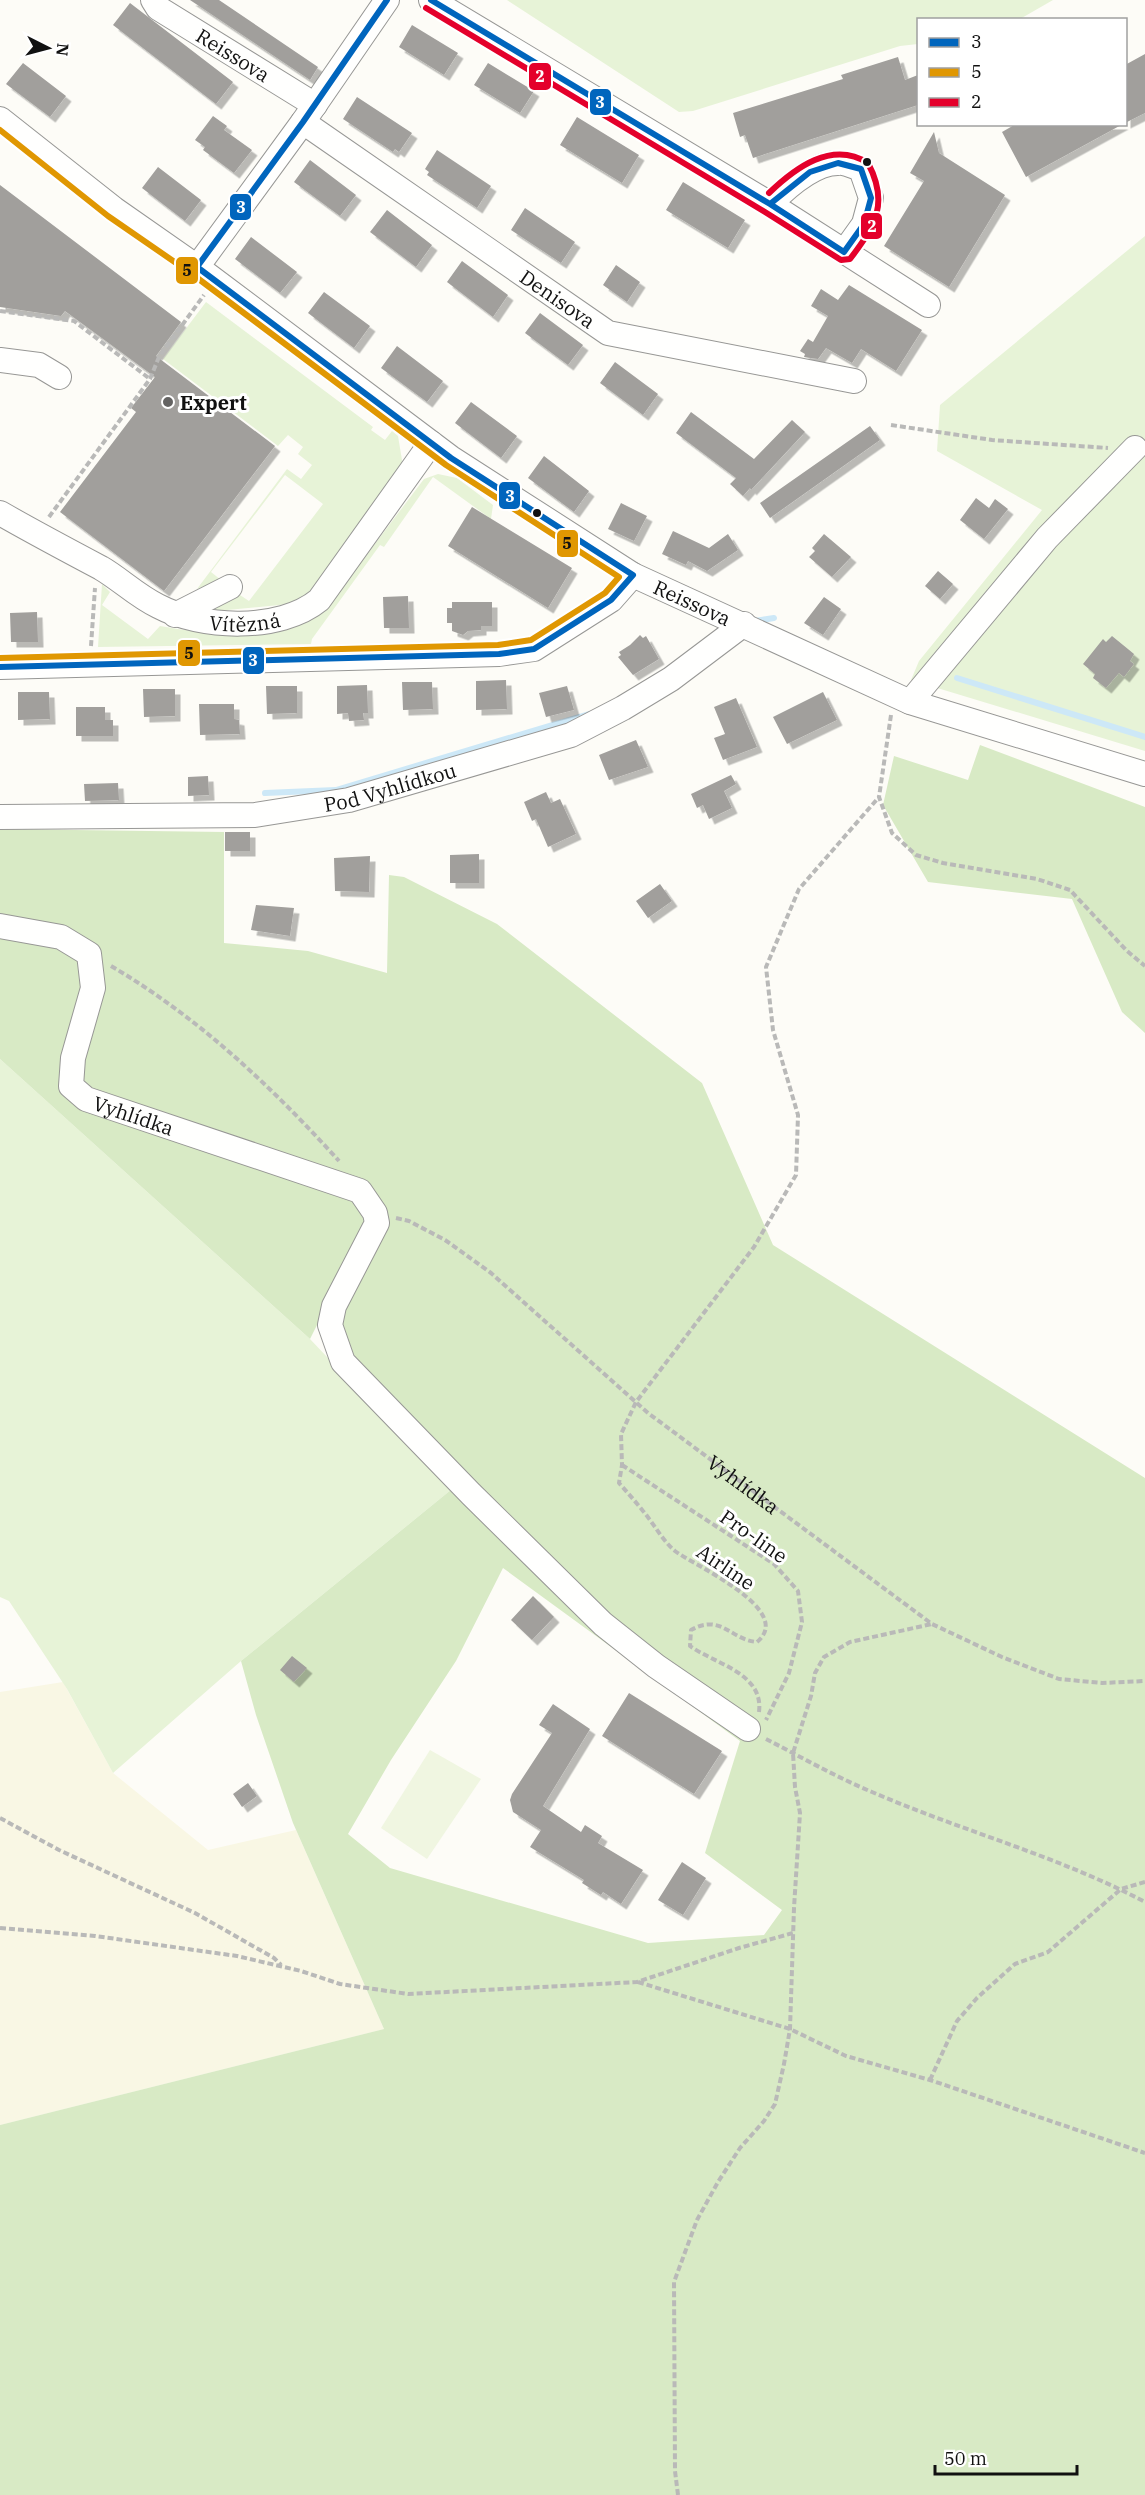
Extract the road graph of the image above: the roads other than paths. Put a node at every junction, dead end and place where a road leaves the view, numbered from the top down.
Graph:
1 (153, 0) edge
2 (387, 0) edge
3 (431, 0) edge
4 (309, 113) junction
5 (0, 119) edge
6 (770, 204) junction
7 (844, 252) junction
8 (206, 273) junction
9 (928, 305) dead end
10 (0, 360) edge
11 (59, 377) dead end
12 (854, 381) dead end
13 (432, 443) junction
14 (1135, 448) road end
15 (0, 513) edge
16 (633, 575) junction
17 (230, 587) dead end
18 (175, 615) junction
19 (744, 624) junction
20 (0, 667) edge
21 (902, 698) junction
22 (1145, 774) edge
23 (0, 817) edge
24 (0, 926) edge
25 (753, 1732) road end

1 - 4 street, Reissova
2 - 4 street
3 - 6 street
4 - 8 street
4 - 12 street, Denisova
5 - 8 street, Reissova
6 - 7 street
6 - 7 street
7 - 9 street
8 - 13 street, Reissova
10 - 11 street
13 - 16 street, Reissova
13 - 18 street, Vítězná
14 - 21 street
15 - 18 street, Vítězná
16 - 19 street, Reissova
16 - 20 street
17 - 18 street
19 - 21 street, Reissova
19 - 23 street, Pod Vyhlídkou
21 - 22 street, Reissova
24 - 25 street, Vyhlídka

